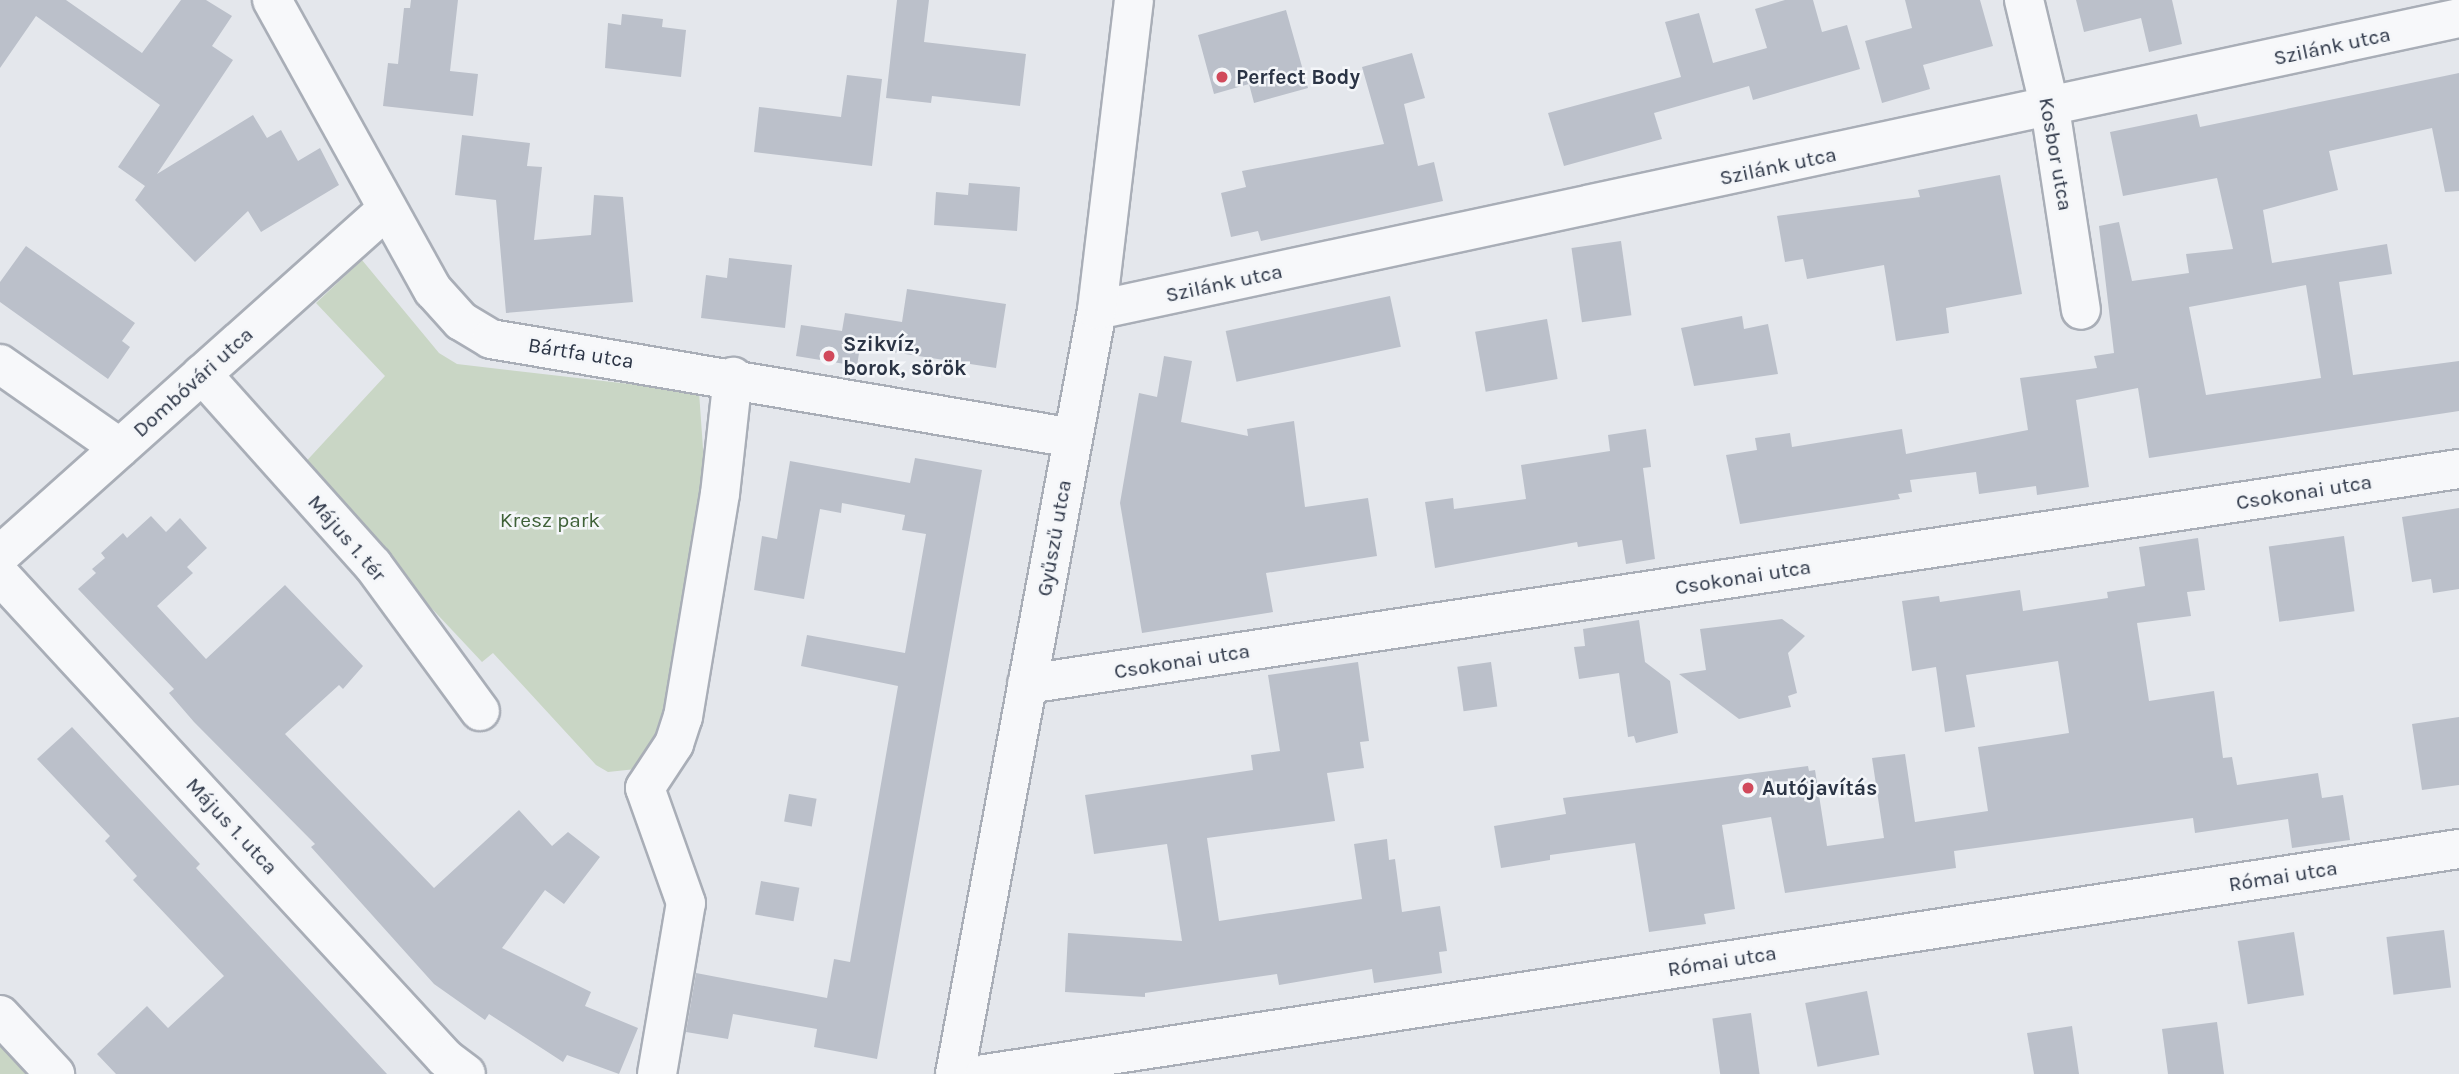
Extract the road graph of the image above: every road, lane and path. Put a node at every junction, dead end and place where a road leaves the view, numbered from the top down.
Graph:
1 (272, 0) edge
2 (1135, 0) edge
3 (2024, 0) edge
4 (2459, 18) edge
5 (2050, 108) junction
6 (387, 210) junction
7 (1097, 310) junction
8 (2081, 310) dead end
9 (0, 364) edge
10 (202, 374) junction
11 (733, 377) junction
12 (1073, 438) junction
13 (120, 448) junction
14 (2459, 469) edge
15 (0, 555) edge
16 (0, 575) edge
17 (1027, 684) junction
18 (480, 711) dead end
19 (2459, 849) edge
20 (0, 1015) edge
21 (55, 1074) edge
22 (466, 1074) edge
23 (657, 1074) edge
24 (955, 1074) edge
25 (985, 1074) edge

1 - 6 street, Bártfa utca
2 - 7 street, Gyűszű utca
3 - 5 street, Kosbor utca
4 - 5 street, Szilánk utca
5 - 7 street, Szilánk utca
5 - 8 street, Kosbor utca
6 - 10 street, Dombóvári utca
6 - 11 street, Bártfa utca
7 - 12 street, Gyűszű utca
9 - 13 street
10 - 13 street, Dombóvári utca
10 - 18 street, Május 1. tér
11 - 12 street, Bártfa utca
11 - 23 street
12 - 17 street, Gyűszű utca
13 - 15 street, Dombóvári utca
14 - 17 street, Csokonai utca
16 - 22 street, Május 1. utca
17 - 24 street, Gyűszű utca
19 - 25 street, Római utca
20 - 21 street

